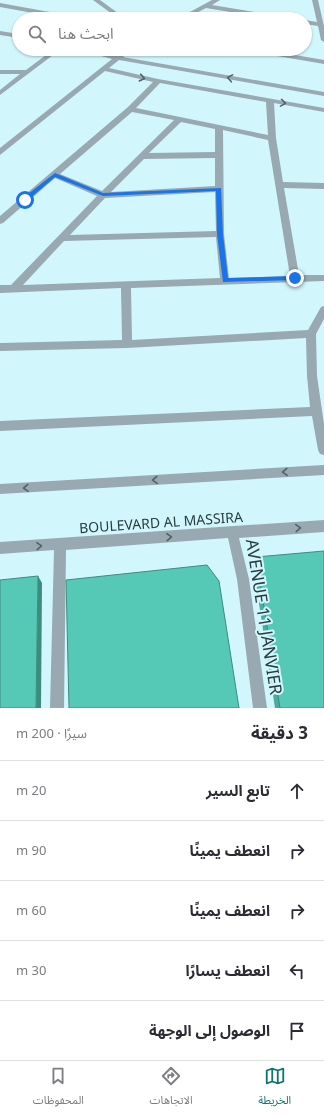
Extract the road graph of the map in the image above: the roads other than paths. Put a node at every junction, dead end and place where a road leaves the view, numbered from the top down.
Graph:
1 (96, 0) edge
2 (217, 0) edge
3 (315, 0) edge
4 (0, 5) edge
5 (205, 6) junction
6 (38, 12) edge
7 (113, 12) edge
8 (193, 12) edge
9 (241, 12) edge
10 (312, 23) edge
11 (320, 25) junction
12 (0, 32) edge
13 (12, 35) edge
14 (324, 40) edge
15 (49, 56) edge
16 (109, 56) edge
17 (120, 56) edge
18 (289, 56) edge
19 (118, 58) junction
20 (324, 62) edge
21 (104, 69) junction
22 (0, 72) edge
23 (28, 72) junction
24 (158, 81) junction
25 (0, 93) edge
26 (324, 94) edge
27 (270, 101) junction
28 (131, 109) junction
29 (324, 110) edge
30 (179, 120) junction
31 (218, 127) junction
32 (272, 138) junction
33 (0, 152) edge
34 (218, 155) junction
35 (142, 156) junction
36 (55, 175) junction
37 (281, 185) junction
38 (324, 186) edge
39 (219, 189) junction
40 (103, 195) junction
41 (0, 221) edge
42 (220, 234) junction
43 (62, 238) junction
44 (295, 278) junction
45 (324, 278) edge
46 (225, 281) junction
47 (126, 285) junction
48 (0, 289) edge
49 (13, 289) junction
50 (324, 310) edge
51 (311, 334) junction
52 (126, 344) junction
53 (0, 349) edge
54 (316, 411) junction
55 (0, 426) edge
56 (324, 450) edge
57 (324, 470) edge
58 (0, 489) edge
59 (324, 526) edge
60 (232, 532) junction
61 (60, 545) junction
62 (0, 548) edge
63 (57, 708) edge
64 (260, 708) edge

1 - 7 street
2 - 5 street
3 - 11 street
4 - 6 street
5 - 8 street
5 - 9 street
10 - 11 street
11 - 14 street
12 - 13 street
15 - 23 street
16 - 19 street
17 - 19 street
18 - 20 street
19 - 21 street
26 -> 19 street
21 -> 24 street
21 - 33 street
22 - 23 street
23 - 25 street
24 - 27 street
24 - 28 street
27 -> 29 street
27 - 32 street
28 - 30 street
28 - 36 street
30 - 31 street
30 - 35 street
31 - 32 street
31 - 34 street
32 - 37 street
34 - 35 street
34 - 39 street
35 - 40 street
36 - 40 street
36 - 41 street
37 - 38 street
37 - 44 street
39 - 40 street
39 - 42 street
40 - 43 street
42 - 43 street
42 - 46 street
43 - 49 street
44 - 45 street
44 - 46 street
46 - 47 street
47 - 49 street
47 - 52 street
48 - 49 street
50 - 51 street
51 - 52 street
51 - 54 street
52 - 53 street
54 - 55 street
54 - 56 street
57 -> 58 street
60 -> 59 street, BOULEVARD AL MASSIRA
61 -> 60 street, BOULEVARD AL MASSIRA
60 - 64 street, AVENUE 11 JANVIER
62 -> 61 street, BOULEVARD AL MASSIRA
61 - 63 street

